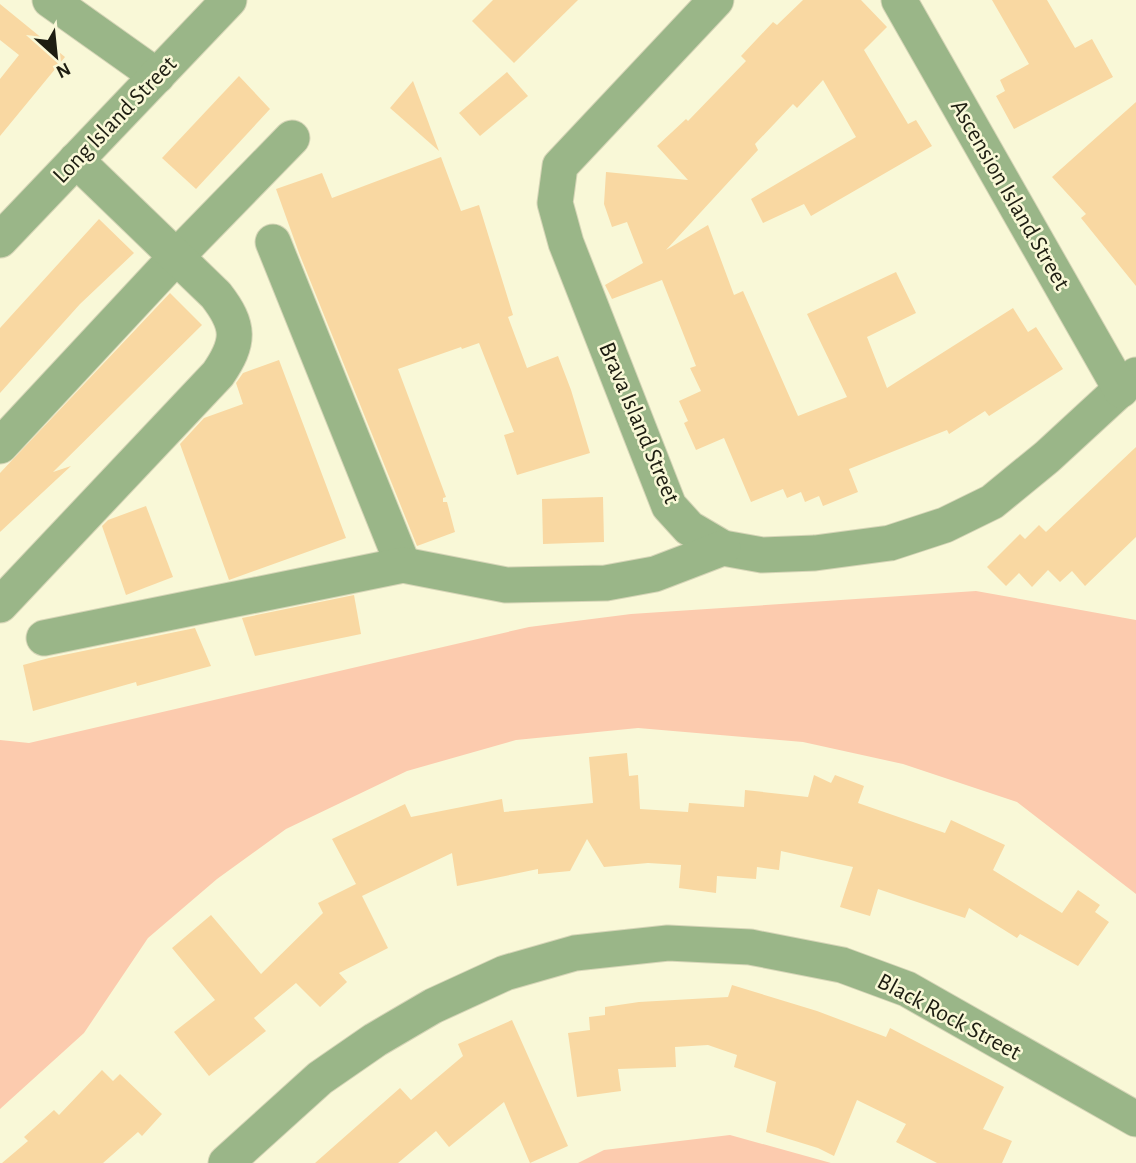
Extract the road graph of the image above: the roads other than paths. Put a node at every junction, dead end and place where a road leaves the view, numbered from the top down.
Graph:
1 (50, 0) edge
2 (229, 0) edge
3 (716, 0) edge
4 (899, 0) edge
5 (157, 76) junction
6 (292, 138) dead end
7 (76, 160) junction
8 (0, 240) edge
9 (273, 242) dead end
10 (176, 257) junction
11 (1129, 382) edge
12 (0, 446) edge
13 (723, 548) junction
14 (403, 565) junction
15 (0, 605) edge
16 (44, 638) dead end
17 (1136, 1119) edge
18 (226, 1163) edge

1 - 5 street
2 - 5 street, Long Island Street
3 - 13 street, Brava Island Street
4 - 11 street, Ascension Island Street
5 - 7 street, Long Island Street
6 - 10 street
7 - 8 street, Long Island Street
7 - 10 street
9 - 14 street
10 - 12 street
10 - 15 street
11 - 13 street, Brava Island Street
13 - 14 street
14 - 16 street
17 - 18 street, Black Rock Street

